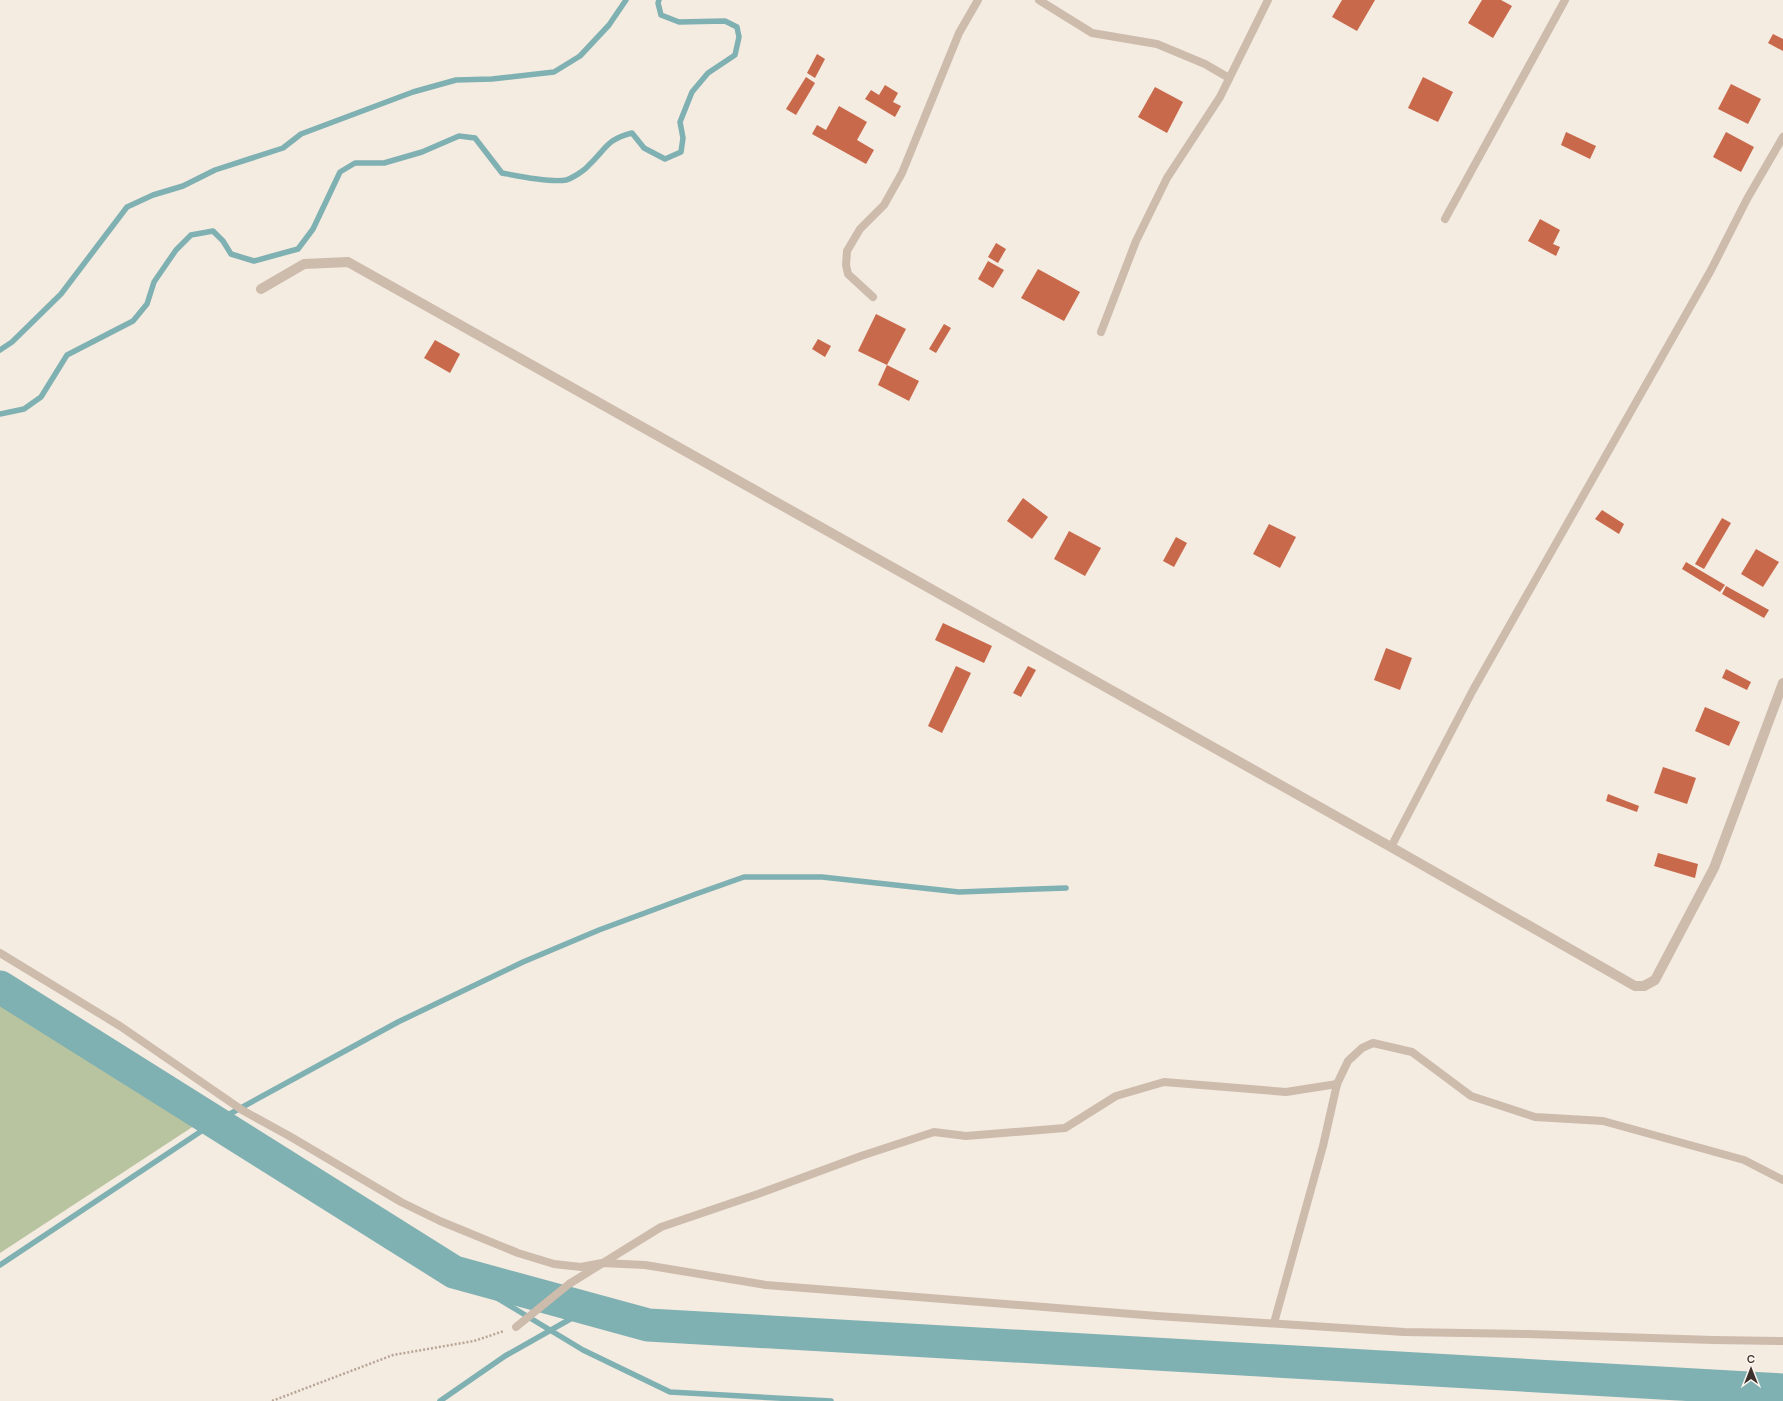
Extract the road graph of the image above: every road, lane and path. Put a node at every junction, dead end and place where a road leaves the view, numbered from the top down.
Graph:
1 (978, 0) edge
2 (1039, 0) edge
3 (1268, 0) edge
4 (1565, 0) edge
5 (1229, 78) junction
6 (1783, 137) edge
7 (1445, 219) dead end
8 (262, 289) dead end
9 (872, 297) dead end
10 (1101, 332) dead end
11 (1783, 683) edge
12 (1391, 847) junction
13 (0, 954) edge
14 (1337, 1084) junction
15 (1783, 1180) edge
16 (602, 1263) junction
17 (1274, 1324) junction
18 (516, 1327) joint
19 (1783, 1341) edge
20 (272, 1401) edge

1 - 9 lane
2 - 5 lane
3 - 5 lane
4 - 7 lane
5 - 10 lane
6 - 12 lane
8 - 12 street
11 - 12 street
13 - 16 lane
14 - 15 lane
14 - 16 lane
14 - 17 lane
16 - 17 lane
16 - 18 lane
17 - 19 lane
18 - 20 path

